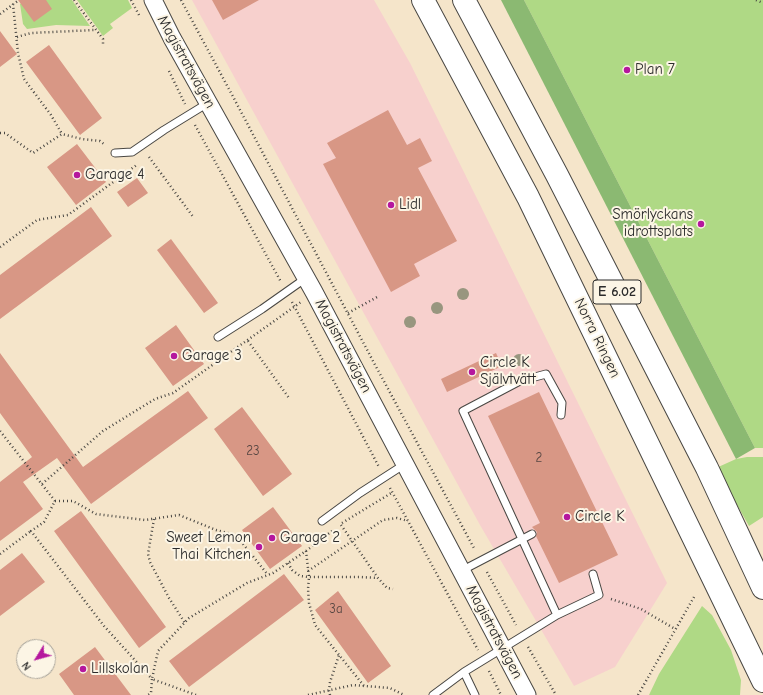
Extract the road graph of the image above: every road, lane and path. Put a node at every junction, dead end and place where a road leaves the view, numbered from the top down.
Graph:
1 (19, 0) edge
2 (74, 0) edge
3 (131, 0) edge
4 (153, 0) edge
5 (181, 0) edge
6 (423, 0) edge
7 (464, 0) edge
8 (756, 0) edge
9 (13, 4) junction
10 (763, 4) edge
11 (0, 14) edge
12 (141, 18) dead end
13 (95, 30) junction
14 (17, 37) junction
15 (103, 46) dead end
16 (166, 66) dead end
17 (208, 102) junction
18 (190, 113) junction
19 (189, 128) dead end
20 (0, 133) edge
21 (62, 134) junction
22 (115, 153) joint
23 (155, 153) dead end
24 (149, 157) junction
25 (194, 218) dead end
26 (0, 247) edge
27 (310, 285) junction
28 (286, 292) junction
29 (378, 296) dead end
30 (295, 307) junction
31 (348, 313) junction
32 (218, 337) dead end
33 (248, 341) junction
34 (289, 398) dead end
35 (561, 414) dead end
36 (0, 431) edge
37 (405, 464) junction
38 (384, 477) junction
39 (42, 484) junction
40 (393, 492) junction
41 (55, 501) junction
42 (154, 519) junction
43 (322, 520) dead end
44 (409, 521) junction
45 (341, 524) junction
46 (32, 531) junction
47 (532, 534) dead end
48 (522, 539) junction
49 (352, 541) junction
50 (306, 551) junction
51 (0, 554) edge
52 (481, 560) junction
53 (288, 563) junction
54 (308, 571) junction
55 (462, 571) junction
56 (593, 574) dead end
57 (268, 575) junction
58 (309, 577) junction
59 (378, 578) junction
60 (763, 588) edge
61 (393, 589) dead end
62 (599, 594) junction
63 (694, 597) dead end
64 (557, 615) junction
65 (185, 623) junction
66 (675, 629) junction
67 (522, 636) junction
68 (502, 648) junction
69 (340, 655) junction
70 (483, 660) junction
71 (464, 672) junction
72 (152, 679) junction
73 (763, 681) edge
74 (364, 686) junction
75 (328, 691) junction
76 (148, 695) edge
77 (196, 695) edge
78 (308, 695) edge
79 (330, 695) edge
80 (404, 695) edge
81 (433, 695) edge
82 (475, 695) edge
83 (501, 695) edge
84 (527, 695) edge
85 (556, 695) edge
86 (638, 695) edge

1 - 9 path
2 - 13 path
3 - 12 path
4 - 17 street, Magistratsvägen
5 - 31 path
6 - 73 main road, Norra Ringen / E 6.02
7 - 60 main road, E 6.02
8 - 10 path
9 - 11 path
9 - 14 path
13 - 14 path
13 - 15 path
14 - 21 path
16 - 18 path
17 - 18 lane
17 - 27 street, Magistratsvägen
18 - 22 lane
19 - 28 path
20 - 21 path
21 - 22 path
23 - 24 path
24 - 25 path
24 - 26 path
27 - 28 lane
27 - 30 path
27 - 37 street, Magistratsvägen
28 - 30 path
28 - 32 lane
29 - 31 path
30 - 33 path
30 - 38 path
31 - 52 path
33 - 34 path
33 - 39 path
35 - 48 lane
36 - 39 path
37 - 38 lane
37 - 55 street, Magistratsvägen
38 - 40 path
38 - 43 lane
39 - 41 path
40 - 44 path
40 - 45 path
41 - 42 path
41 - 46 path
42 - 57 path
42 - 65 path
44 - 49 path
44 - 70 path
45 - 49 path
45 - 50 path
46 - 51 path
46 - 72 path
47 - 48 lane
48 - 52 lane
48 - 64 lane
49 - 54 path
49 - 59 path
50 - 53 path
50 - 54 path
52 - 55 lane
52 - 67 path
53 - 57 path
53 - 58 path
54 - 58 path
55 - 68 street, Magistratsvägen
56 - 62 lane
57 - 65 path
58 - 59 path
58 - 69 path
59 - 61 path
62 - 64 lane
62 - 66 path
63 - 66 path
64 - 67 lane
65 - 72 path
66 - 86 path
67 - 68 lane
67 - 85 path
68 - 70 lane
68 - 84 street, Magistratsvägen
69 - 74 path
69 - 75 path
70 - 71 lane
70 - 83 path
71 - 81 lane
71 - 82 lane
72 - 76 path
72 - 77 path
74 - 75 path
74 - 80 path
75 - 78 path
75 - 79 path

